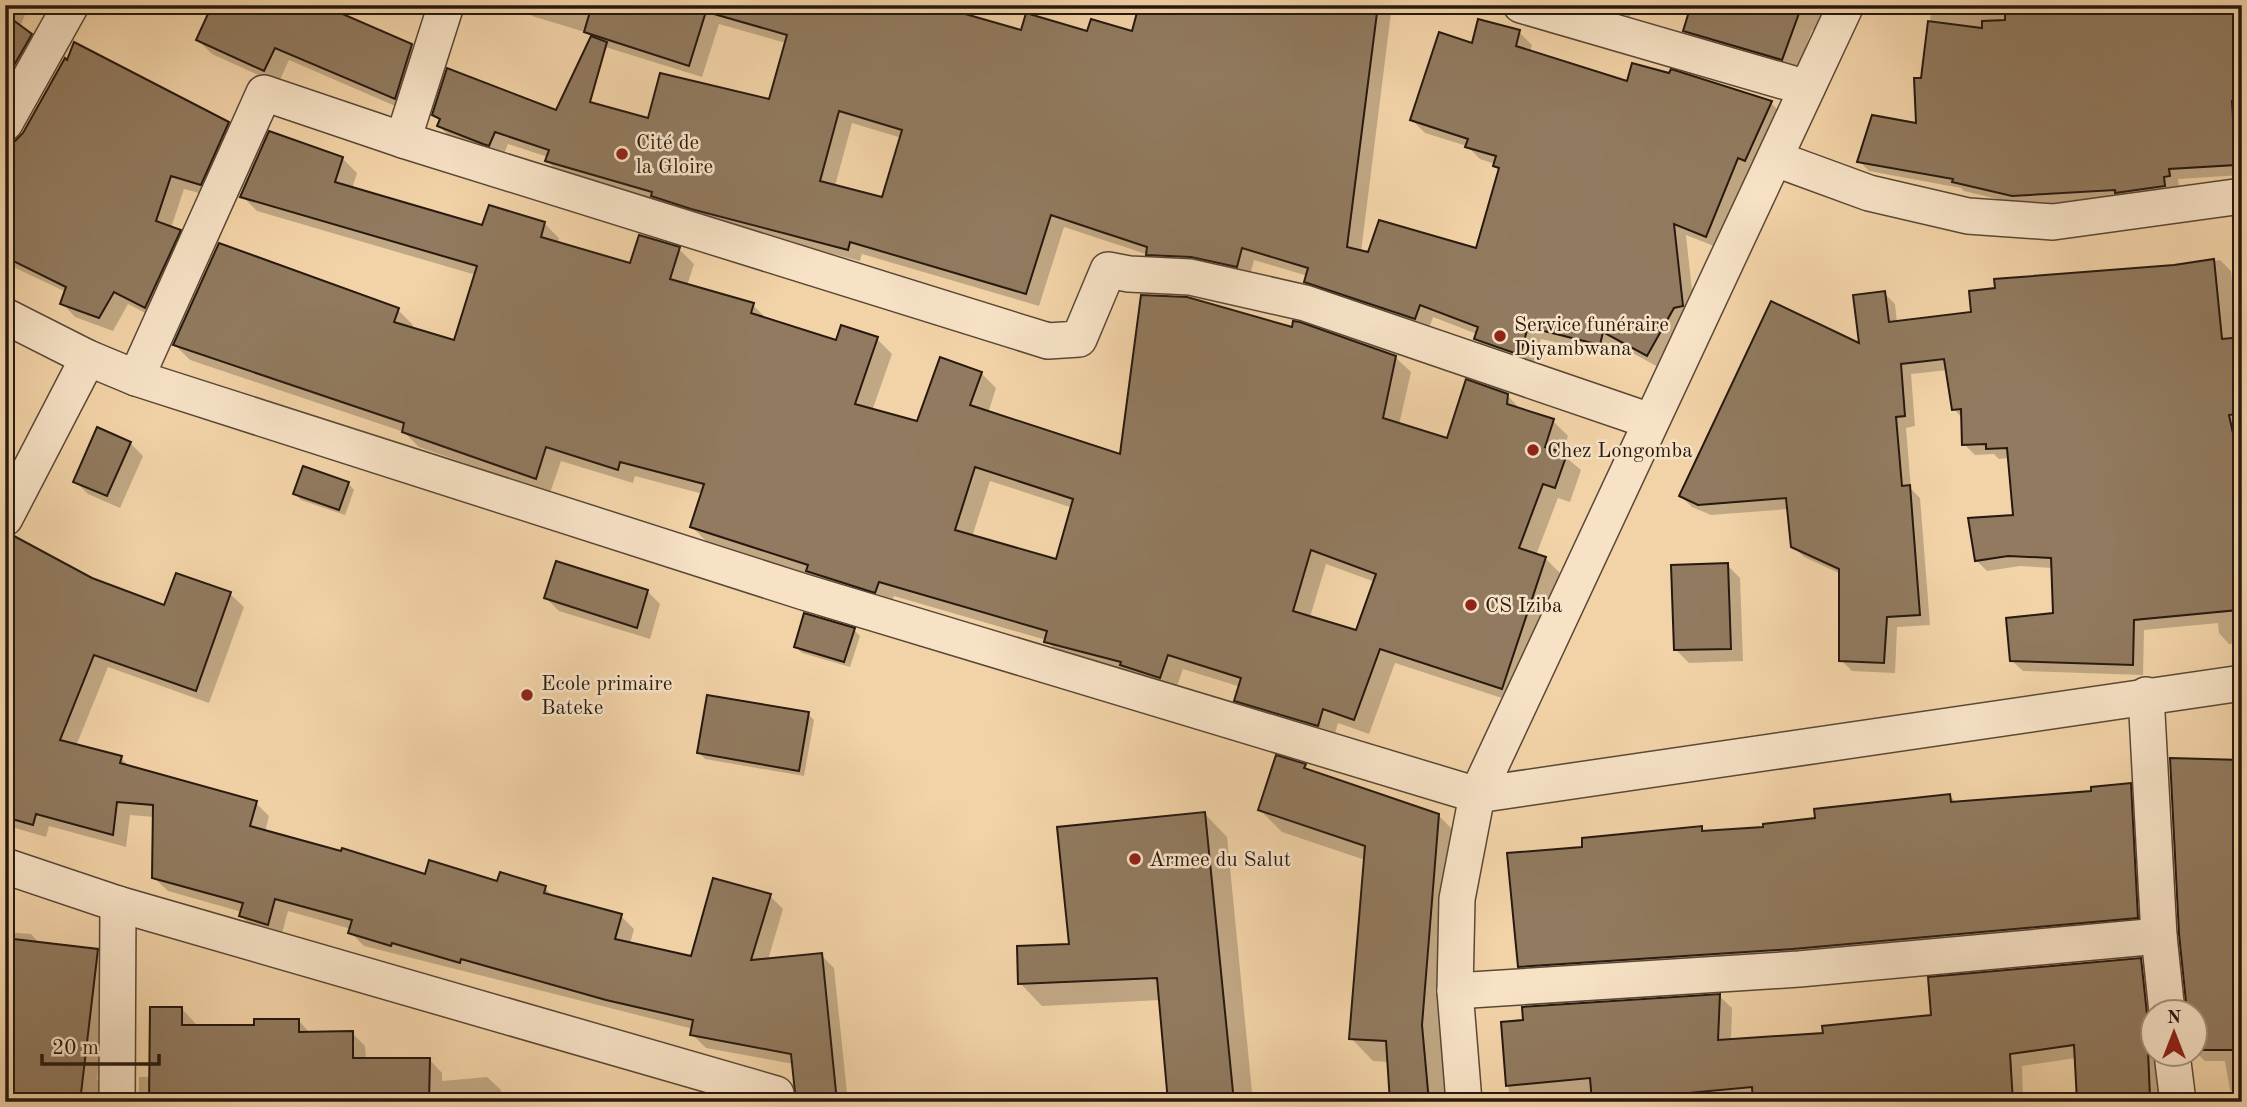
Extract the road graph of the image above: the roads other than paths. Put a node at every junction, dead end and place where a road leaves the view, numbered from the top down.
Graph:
1 (71, 5) edge
2 (446, 5) edge
3 (1521, 5) edge
4 (1846, 5) edge
5 (1807, 88) junction
6 (5, 123) edge
7 (403, 140) junction
8 (1776, 159) junction
9 (2242, 196) edge
10 (5, 316) edge
11 (88, 358) junction
12 (136, 379) junction
13 (1650, 421) junction
14 (5, 518) edge
15 (2242, 683) edge
16 (2146, 695) junction
17 (1477, 795) junction
18 (5, 866) edge
19 (118, 904) junction
20 (2159, 936) junction
21 (1455, 991) junction
22 (2165, 998) edge
23 (2174, 1068) edge
24 (776, 1094) dead end
25 (117, 1102) edge
26 (1464, 1102) edge
27 (2178, 1102) edge

1 - 6 street
2 - 7 street
3 - 5 street
4 - 5 street
5 - 8 street
7 - 12 street
7 - 13 street
8 - 9 street
8 - 13 street
10 - 11 street
11 - 12 street
11 - 14 street
12 - 17 street
13 - 17 street
15 - 16 street
16 - 17 street
16 - 20 street
17 - 21 street
18 - 19 street
19 - 24 street
19 - 25 street
20 - 21 street
20 - 22 street
21 - 26 street
23 - 27 street

